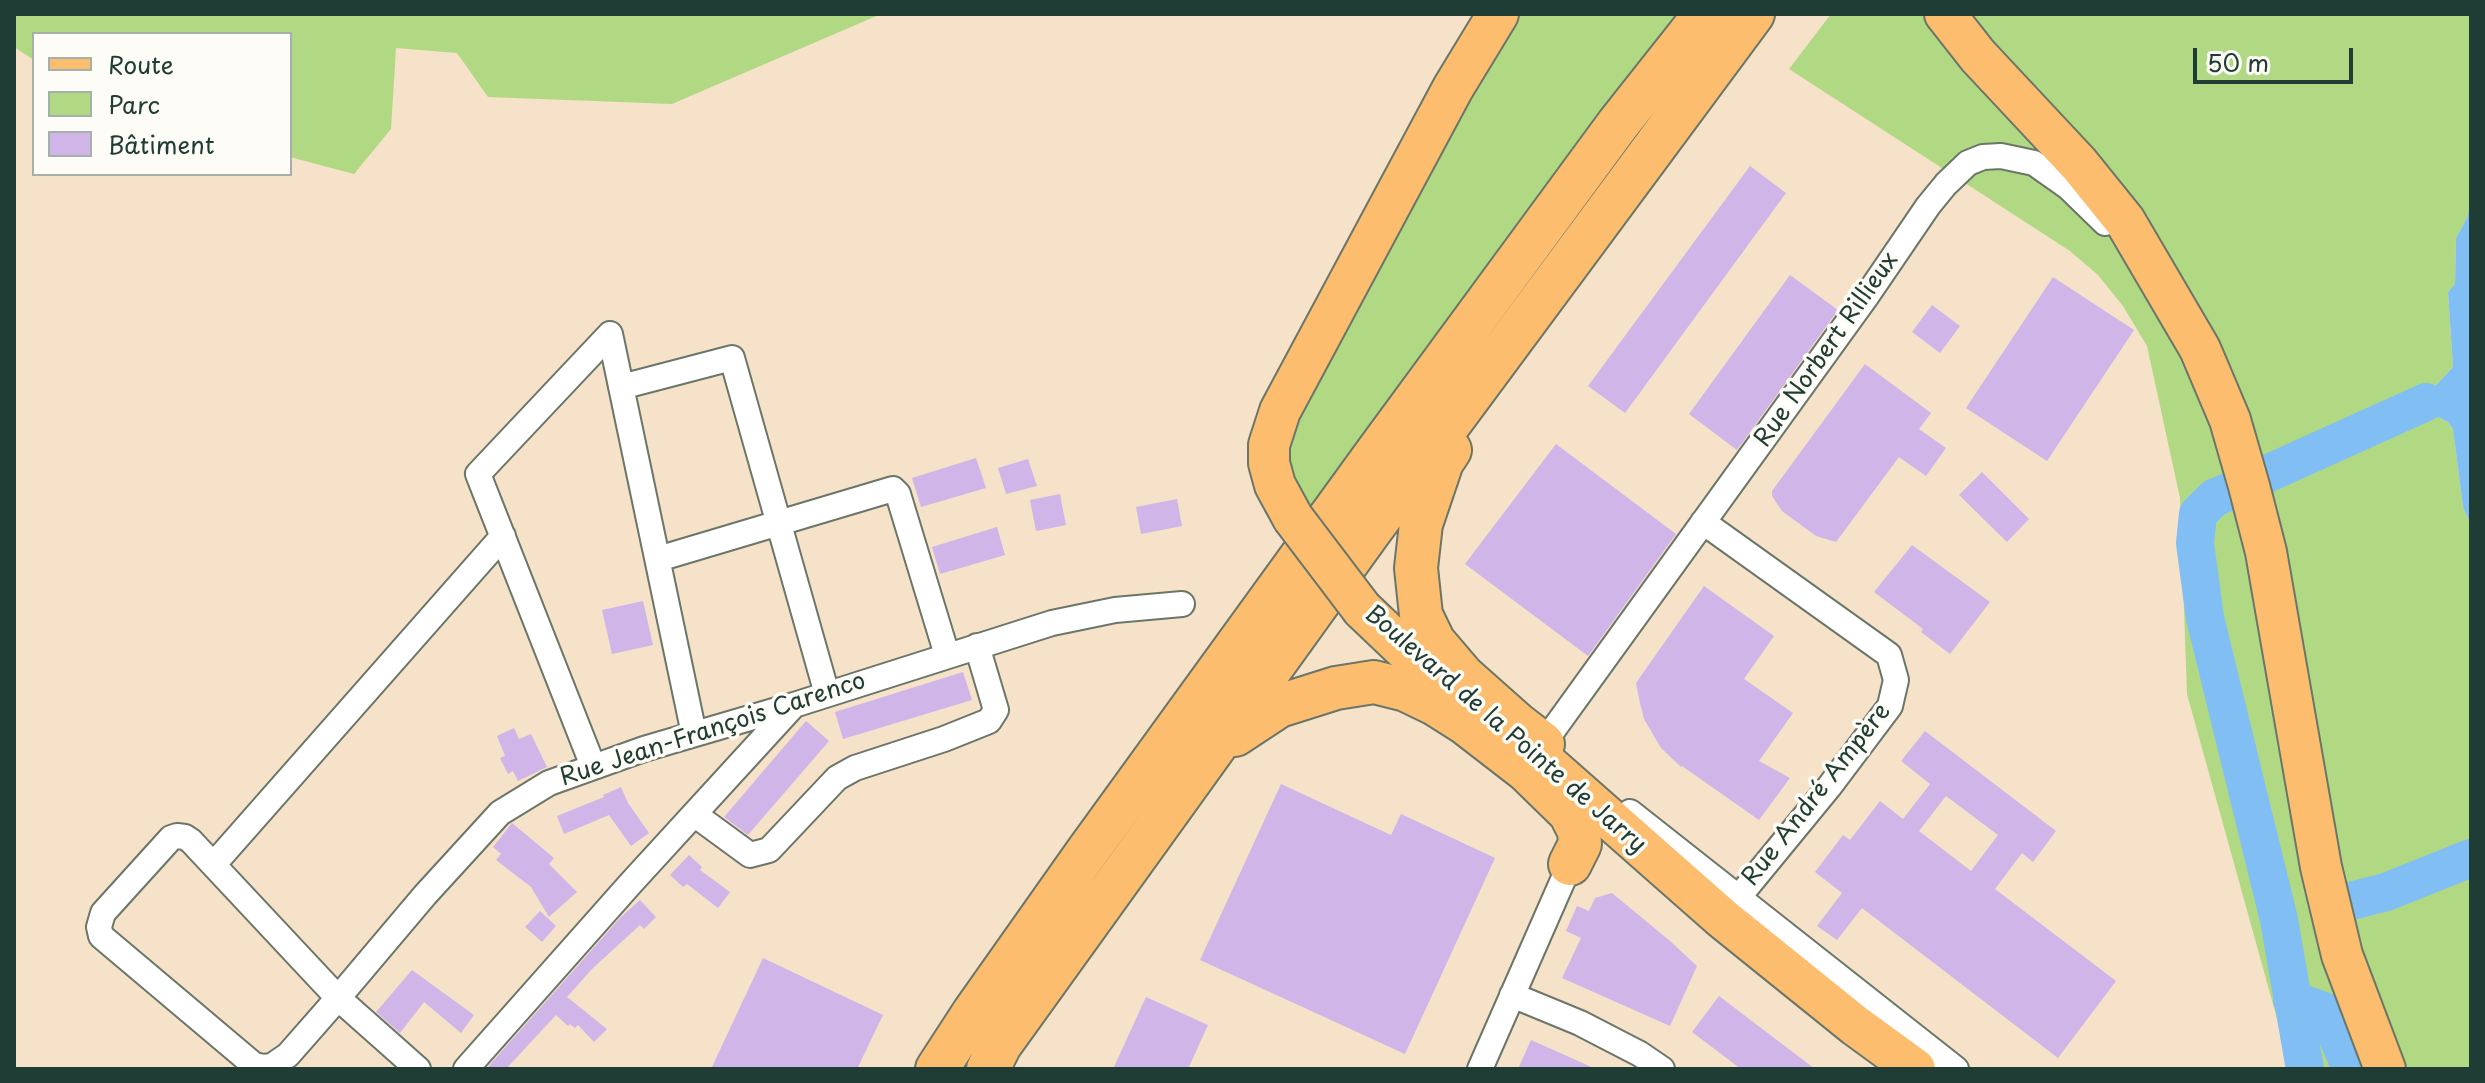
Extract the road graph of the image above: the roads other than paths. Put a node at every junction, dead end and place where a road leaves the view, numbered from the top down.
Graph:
1 (1498, 14) edge
2 (1705, 14) edge
3 (1753, 14) edge
4 (1945, 14) edge
5 (1605, 212) junction
6 (2167, 288) junction
7 (621, 387) junction
8 (779, 522) junction
9 (1703, 522) junction
10 (503, 536) junction
11 (658, 559) junction
12 (1182, 604) dead end
13 (977, 646) junction
14 (947, 655) junction
15 (827, 694) junction
16 (794, 705) junction
17 (694, 734) junction
18 (1543, 744) junction
19 (1215, 749) junction
20 (593, 766) junction
21 (694, 814) junction
22 (1087, 852) junction
23 (214, 864) junction
24 (1570, 864) joint
25 (1730, 908) junction
26 (1512, 995) junction
27 (338, 998) junction
28 (1907, 1067) edge
29 (418, 1069) edge
30 (466, 1069) edge
31 (916, 1069) edge
32 (937, 1069) edge
33 (988, 1069) edge
34 (1480, 1069) edge
35 (1662, 1069) edge
36 (1956, 1069) edge
37 (2385, 1069) edge

1 - 25 main road, Boulevard de la Pointe de Jarry, bridge
2 - 22 highway
3 - 5 highway
4 - 6 main road
5 - 18 highway
5 - 19 highway
6 - 9 street, Rue Norbert Rillieux
6 - 37 main road
7 - 8 street
7 - 10 street
7 - 11 street
8 - 11 street
8 - 14 street
8 - 15 street
9 - 18 street, Rue Norbert Rillieux
9 - 25 street, Rue André Ampère
10 - 20 street
10 - 23 street
11 - 17 street
12 - 13 street, Rue Jean-François Carenco
13 - 14 street, Rue Jean-François Carenco
13 - 21 street
14 - 15 street, Rue Jean-François Carenco
15 - 16 street, Rue Jean-François Carenco
16 - 17 street, Rue Jean-François Carenco
16 - 21 street
17 - 20 street, Rue Jean-François Carenco
18 - 25 street, Boulevard de la Pointe de Jarry
19 - 24 highway
19 - 33 highway
20 - 27 street, Rue Jean-François Carenco
21 - 30 street
22 - 31 street
22 - 32 highway
23 - 27 street
23 - 27 street, Rue Jean-François Carenco
24 - 26 street
25 - 28 main road, Boulevard de la Pointe de Jarry
25 - 36 street, Boulevard de la Pointe de Jarry
26 - 34 street
26 - 35 street
27 - 29 street

